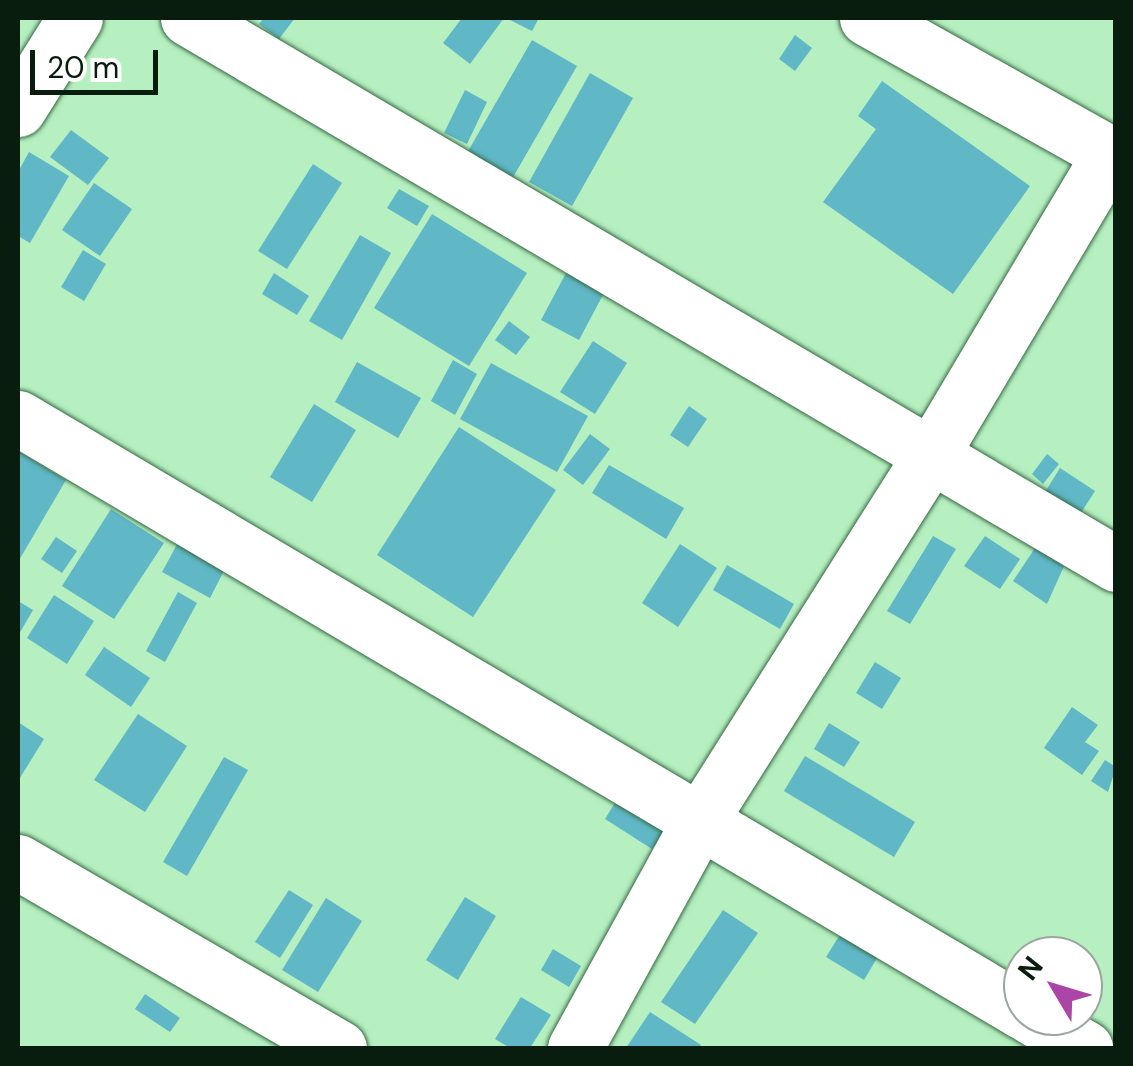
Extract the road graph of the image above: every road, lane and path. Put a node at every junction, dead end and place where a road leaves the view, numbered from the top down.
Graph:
1 (75, 18) edge
2 (188, 18) edge
3 (867, 18) edge
4 (18, 109) edge
5 (1113, 156) edge
6 (18, 418) edge
7 (931, 456) junction
8 (1116, 564) edge
9 (700, 820) junction
10 (18, 862) edge
11 (1003, 1000) edge
12 (338, 1048) edge
13 (575, 1048) edge

1 - 4 street
2 - 7 street
3 - 5 street
5 - 7 street
6 - 9 street
7 - 8 street
7 - 9 street
9 - 11 street
9 - 13 street
10 - 12 street

